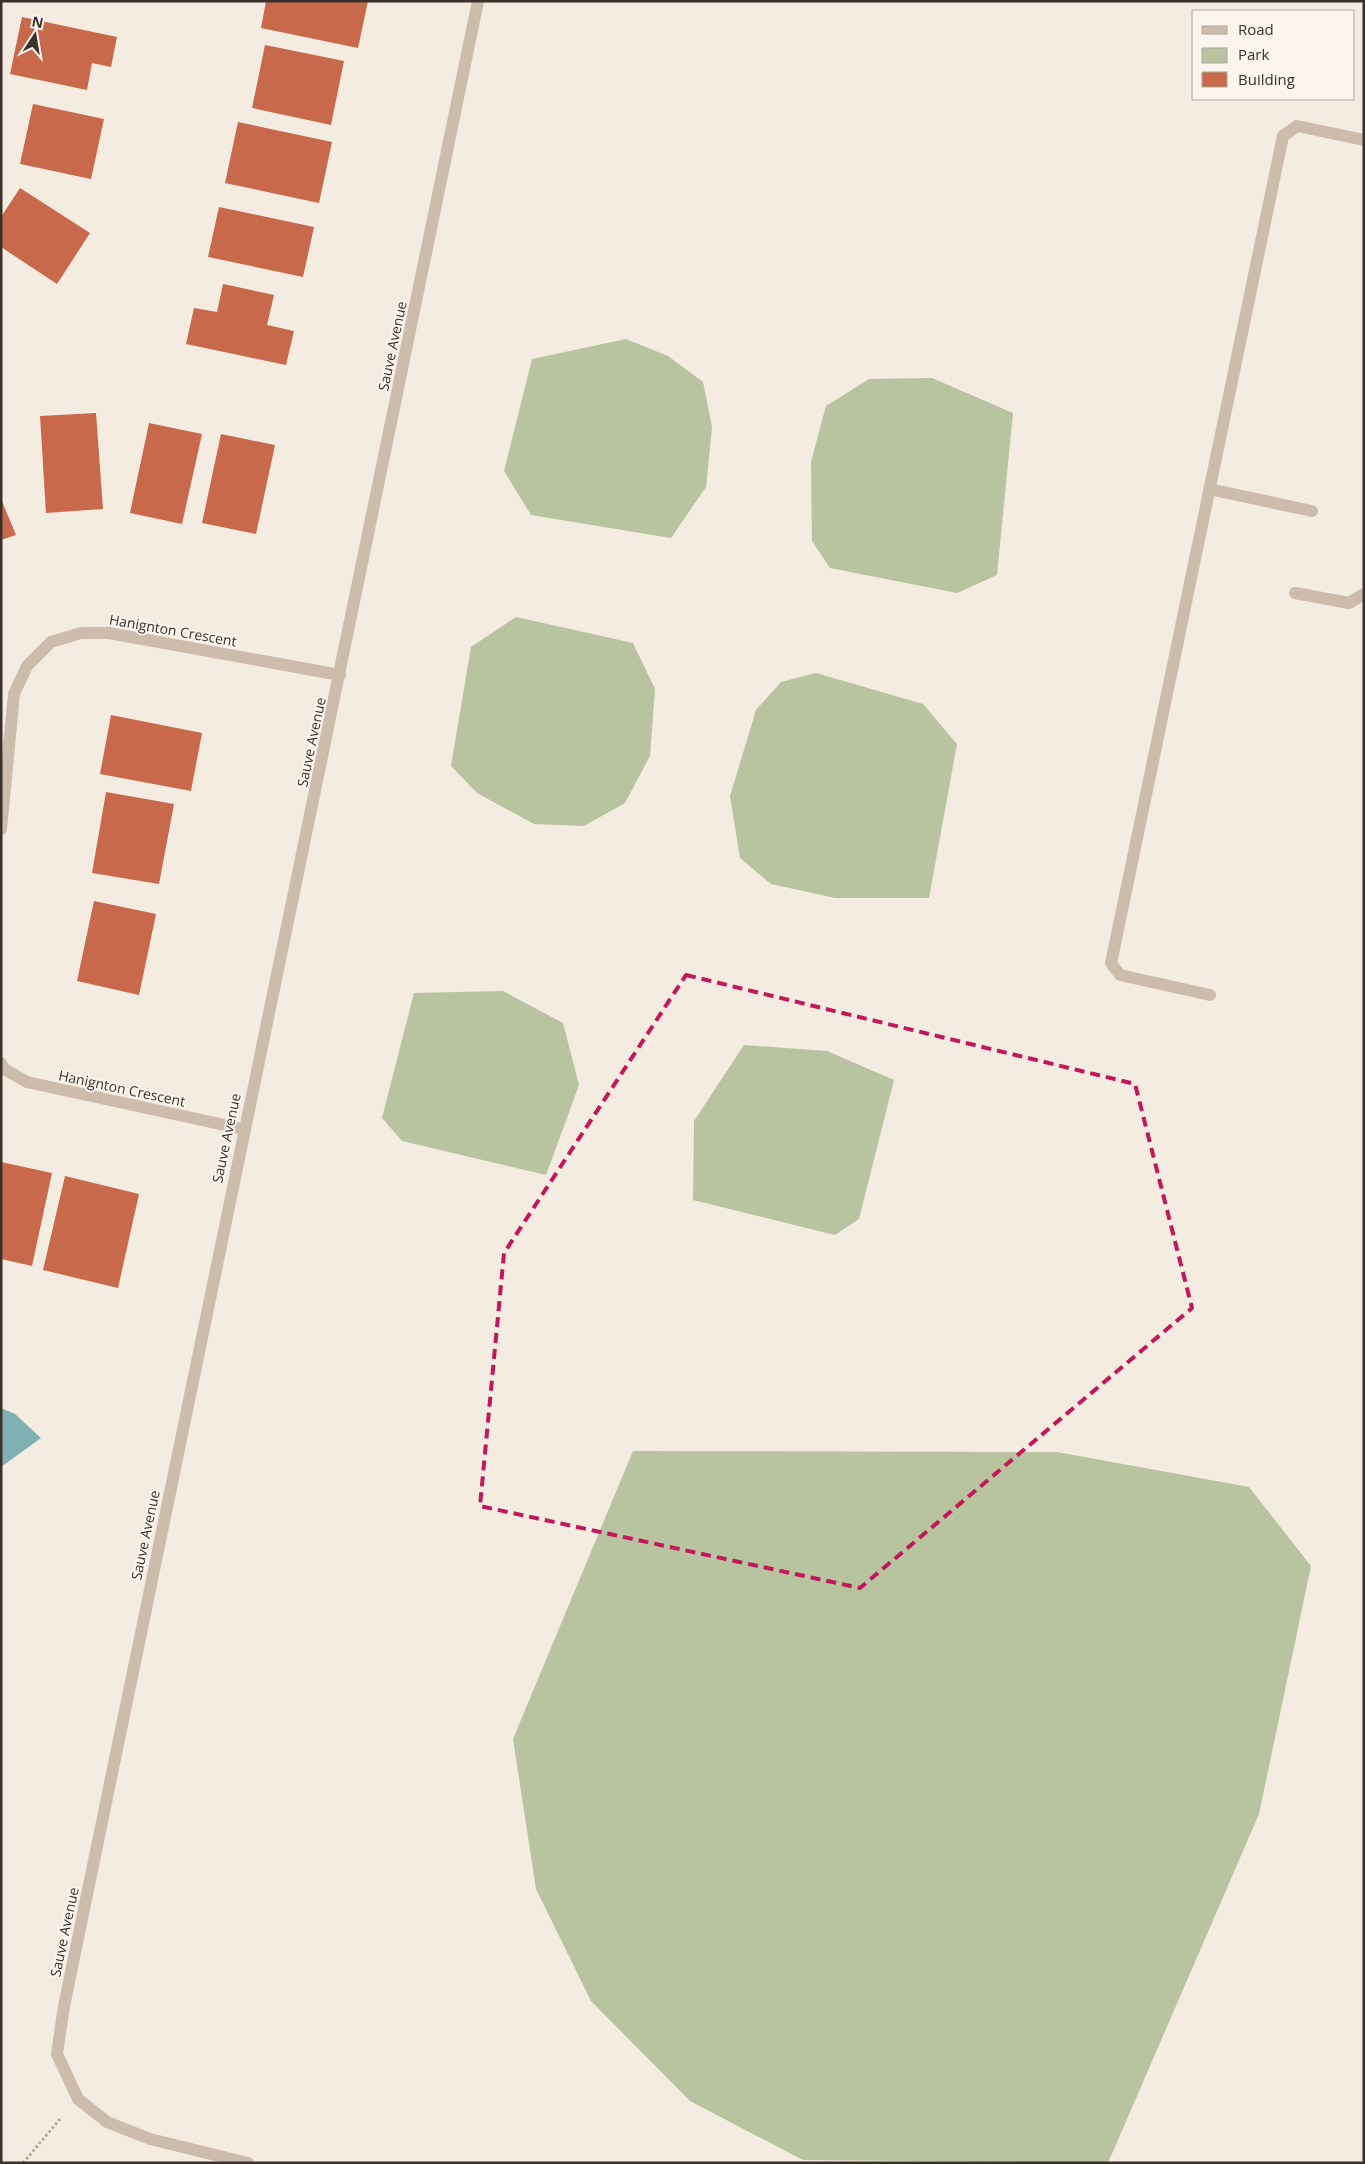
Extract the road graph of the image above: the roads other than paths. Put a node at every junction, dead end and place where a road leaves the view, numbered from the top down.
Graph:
1 (478, 1) edge
2 (1364, 140) edge
3 (1209, 489) junction
4 (1312, 510) dead end
5 (1295, 593) dead end
6 (1364, 594) edge
7 (340, 675) junction
8 (1, 829) edge
9 (1210, 995) dead end
10 (1, 1063) edge
11 (243, 1129) junction
12 (248, 2163) edge

1 - 7 street, Sauve Avenue
2 - 3 street
3 - 4 street
3 - 9 street
5 - 6 street
7 - 8 street, Hanignton Crescent
7 - 11 street, Sauve Avenue
10 - 11 street, Hanignton Crescent
11 - 12 street, Sauve Avenue

